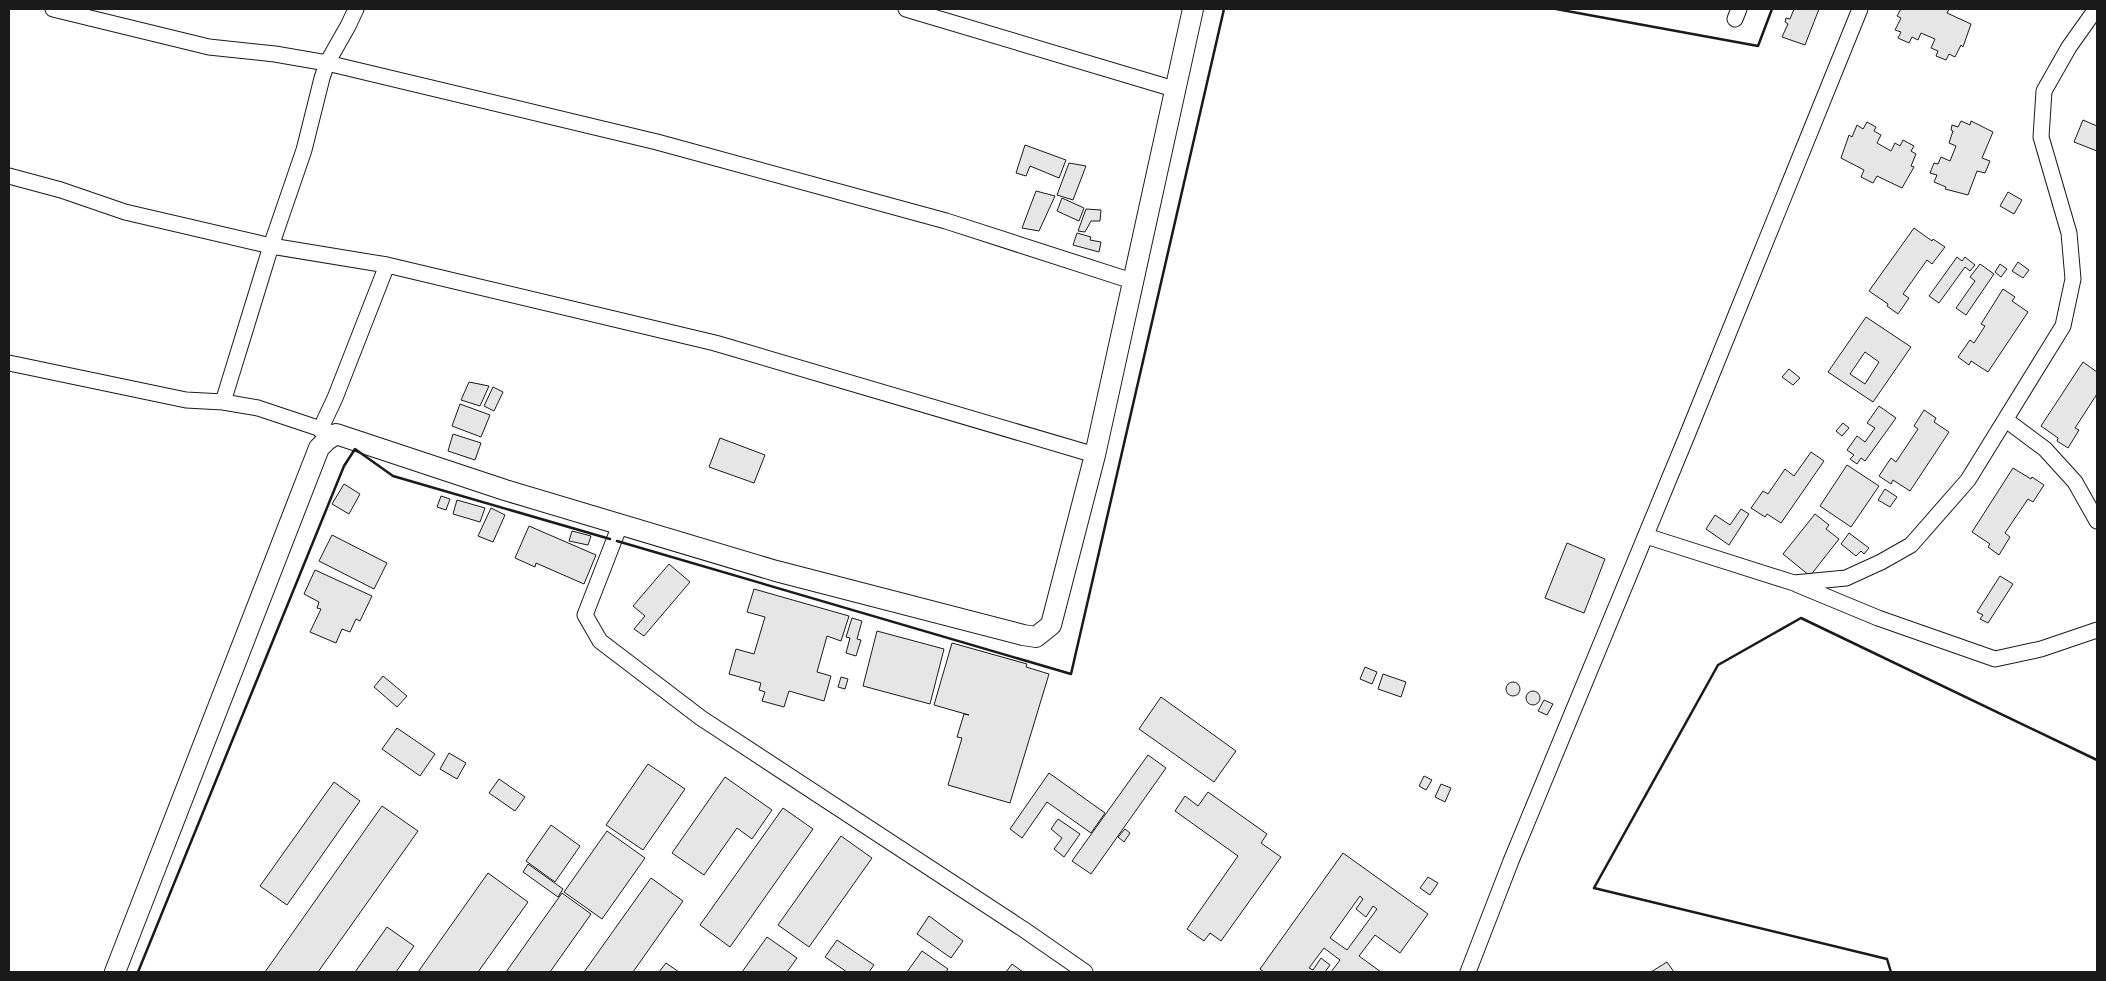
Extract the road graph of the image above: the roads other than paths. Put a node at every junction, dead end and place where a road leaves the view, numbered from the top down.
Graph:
1 (53, 9) edge
2 (356, 9) edge
3 (906, 9) edge
4 (1193, 9) edge
5 (1860, 9) edge
6 (2096, 9) edge
7 (328, 63) junction
8 (1174, 89) junction
9 (9, 176) edge
10 (271, 246) junction
11 (387, 265) junction
12 (1132, 281) junction
13 (9, 363) edge
14 (223, 402) junction
15 (2006, 420) junction
16 (328, 432) junction
17 (1094, 455) junction
18 (2097, 521) edge
19 (620, 525) junction
20 (1646, 536) junction
21 (1794, 583) junction
22 (2097, 630) edge
23 (115, 972) edge
24 (1085, 972) edge
25 (1468, 972) edge

1 - 7 street
2 - 7 street
3 - 8 street
4 - 8 main road
5 - 20 street
6 - 15 street
7 - 10 street
7 - 12 street
8 - 12 main road
9 - 10 street
10 - 11 street
10 - 14 street
11 - 16 street
11 - 17 street
12 - 17 main road
13 - 14 street
14 - 16 street
15 - 18 street
15 - 21 street
16 - 19 main road
16 - 23 main road
17 - 19 main road
19 - 24 street
20 - 21 street
20 - 25 street
21 - 22 street

